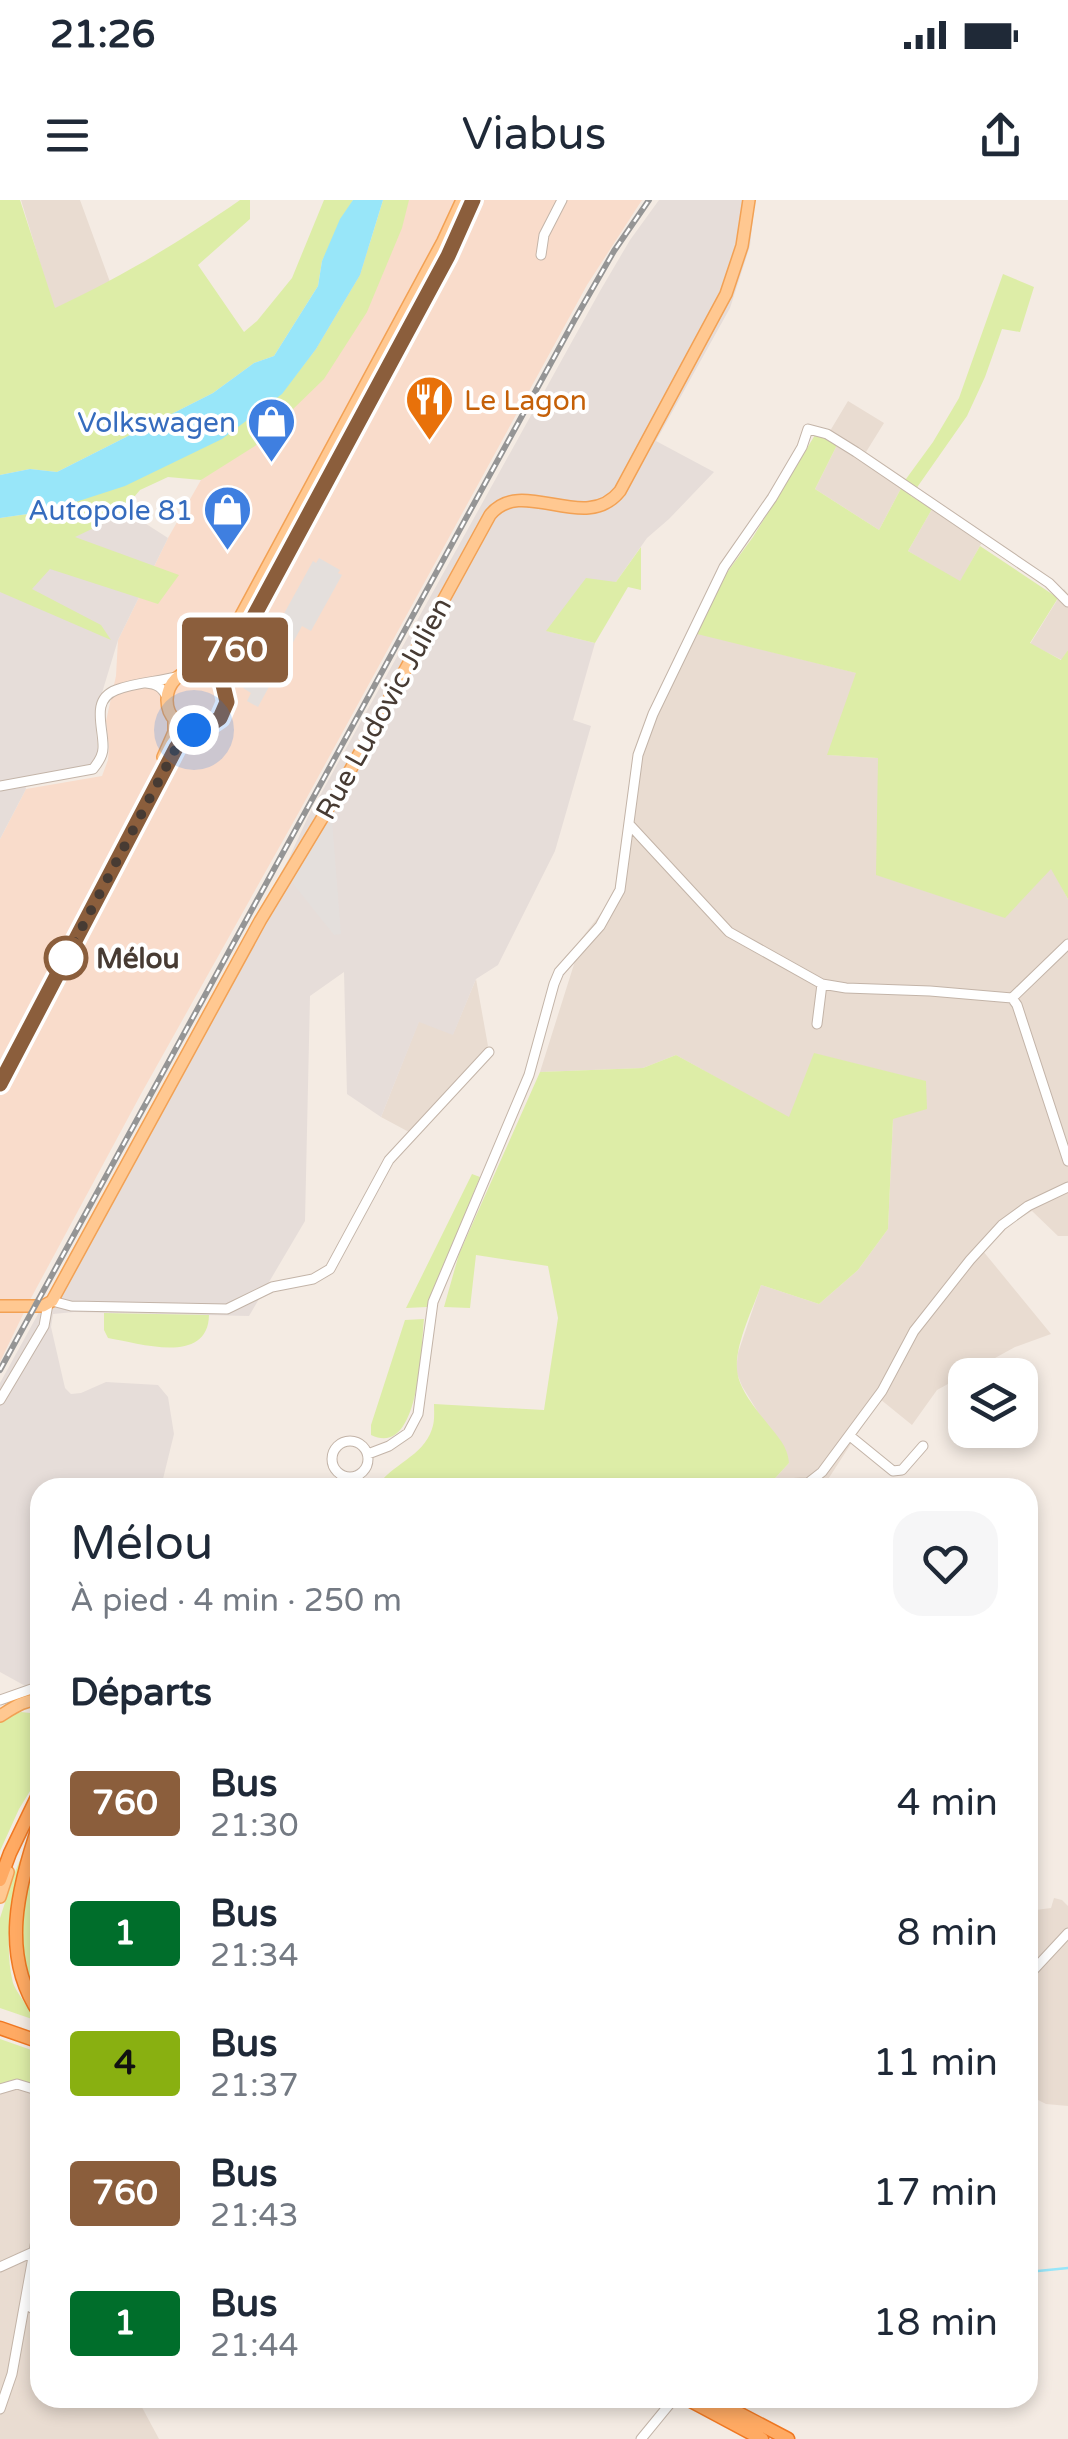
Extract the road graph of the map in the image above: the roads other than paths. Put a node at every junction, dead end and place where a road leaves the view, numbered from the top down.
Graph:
1 (462, 200) edge
2 (473, 200) edge
3 (562, 200) edge
4 (749, 200) edge
5 (541, 254) dead end
6 (1068, 602) edge
7 (202, 670) junction
8 (180, 676) junction
9 (143, 683) junction
10 (223, 685) junction
11 (167, 697) junction
12 (174, 719) junction
13 (194, 730) junction
14 (0, 786) edge
15 (629, 824) junction
16 (1068, 944) edge
17 (822, 984) junction
18 (1012, 998) junction
19 (817, 1024) dead end
20 (489, 1052) dead end
21 (0, 1069) edge
22 (0, 1084) edge
23 (1068, 1161) edge
24 (1068, 1187) edge
25 (50, 1302) junction
26 (0, 1306) edge
27 (0, 1400) edge
28 (850, 1436) junction
29 (923, 1446) dead end
30 (368, 1454) junction
31 (350, 1478) edge
32 (359, 1478) edge
33 (816, 1478) edge
34 (30, 1690) edge
35 (0, 1700) edge
36 (30, 1701) edge
37 (17, 1705) junction
38 (30, 1707) edge
39 (0, 1716) edge
40 (30, 1806) edge
41 (30, 1811) edge
42 (30, 1822) edge
43 (30, 1850) edge
44 (0, 1864) edge
45 (0, 1880) edge
46 (0, 1897) edge
47 (1068, 1933) edge
48 (1038, 1965) edge
49 (30, 2002) edge
50 (0, 2019) edge
51 (0, 2030) edge
52 (30, 2030) edge
53 (30, 2039) edge
54 (0, 2088) edge
55 (30, 2088) edge
56 (30, 2253) edge
57 (0, 2267) edge
58 (30, 2271) edge
59 (26, 2296) junction
60 (30, 2307) edge
61 (22, 2314) junction
62 (30, 2314) edge
63 (670, 2408) edge
64 (698, 2408) edge
65 (729, 2408) edge
66 (0, 2409) edge
67 (640, 2439) edge
68 (762, 2439) edge
69 (788, 2439) edge

1 - 7 main road
2 - 10 main road
3 - 5 street
4 - 25 main road, Rue Ludovic Julien
6 - 15 street
7 - 8 main road
7 - 10 main road
8 - 9 street
8 - 11 main road
9 - 11 street
9 - 14 street
10 - 13 main road
11 - 12 main road
12 - 13 main road
12 - 21 main road
13 - 22 main road
15 - 17 street
15 - 30 street
16 - 18 street
17 - 18 street
17 - 19 street
18 - 23 street
20 - 25 street
24 - 28 street
25 - 26 main road
25 - 27 street
28 - 29 street
28 - 33 street
30 - 31 street
30 - 32 street
34 - 35 street
36 - 37 main road
37 - 38 main road
37 - 39 main road
40 - 44 main road
41 - 45 highway
42 - 46 main road
43 - 49 highway
47 - 48 street
50 - 52 highway
51 - 53 highway
54 - 55 street
56 - 57 street
58 - 59 street
59 - 60 street
59 - 61 street
61 - 62 street
61 - 66 street
63 - 67 street
64 - 68 highway
65 - 69 highway

